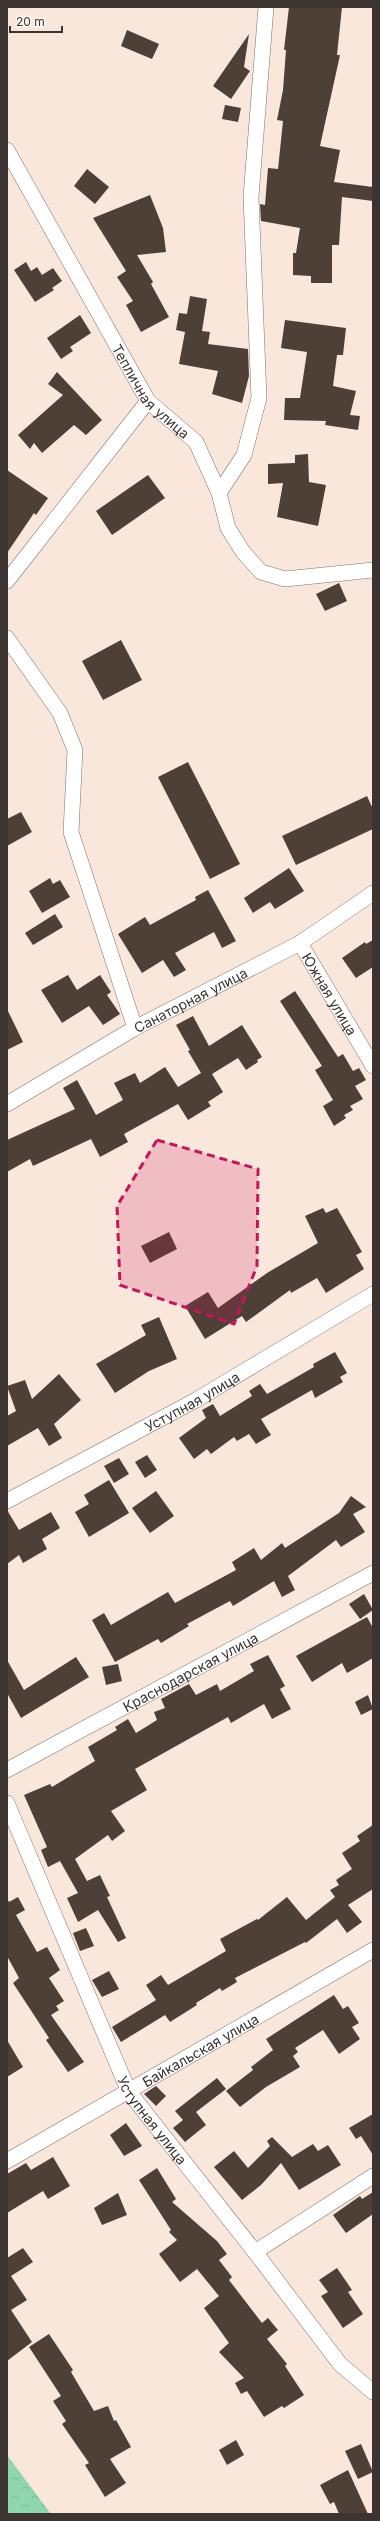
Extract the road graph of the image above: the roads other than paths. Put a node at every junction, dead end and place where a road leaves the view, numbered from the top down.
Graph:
1 (266, 7) edge
2 (7, 150) edge
3 (148, 401) junction
4 (218, 493) junction
5 (373, 570) edge
6 (7, 581) edge
7 (7, 638) edge
8 (373, 893) edge
9 (300, 943) junction
10 (135, 1028) junction
11 (373, 1066) edge
12 (7, 1104) edge
13 (373, 1294) edge
14 (7, 1500) edge
15 (373, 1573) edge
16 (7, 1770) edge
17 (7, 1803) edge
18 (373, 1950) edge
19 (129, 2092) junction
20 (7, 2161) edge
21 (373, 2176) edge
22 (255, 2252) junction
23 (373, 2392) edge

1 - 4 street
2 - 3 street, Тепличная улица
3 - 4 street, Тепличная улица
3 - 6 street
4 - 5 street, Тепличная улица
7 - 10 street
8 - 9 street, Санаторная улица
9 - 10 street, Санаторная улица
9 - 11 street, Южная улица
10 - 12 street, Санаторная улица
13 - 14 street, Уступная улица
15 - 16 street, Краснодарская улица
17 - 19 street, Уступная улица
18 - 19 street, Байкальская улица
19 - 20 street, Байкальская улица
19 - 22 street, Уступная улица
21 - 22 street
22 - 23 street, Уступная улица

